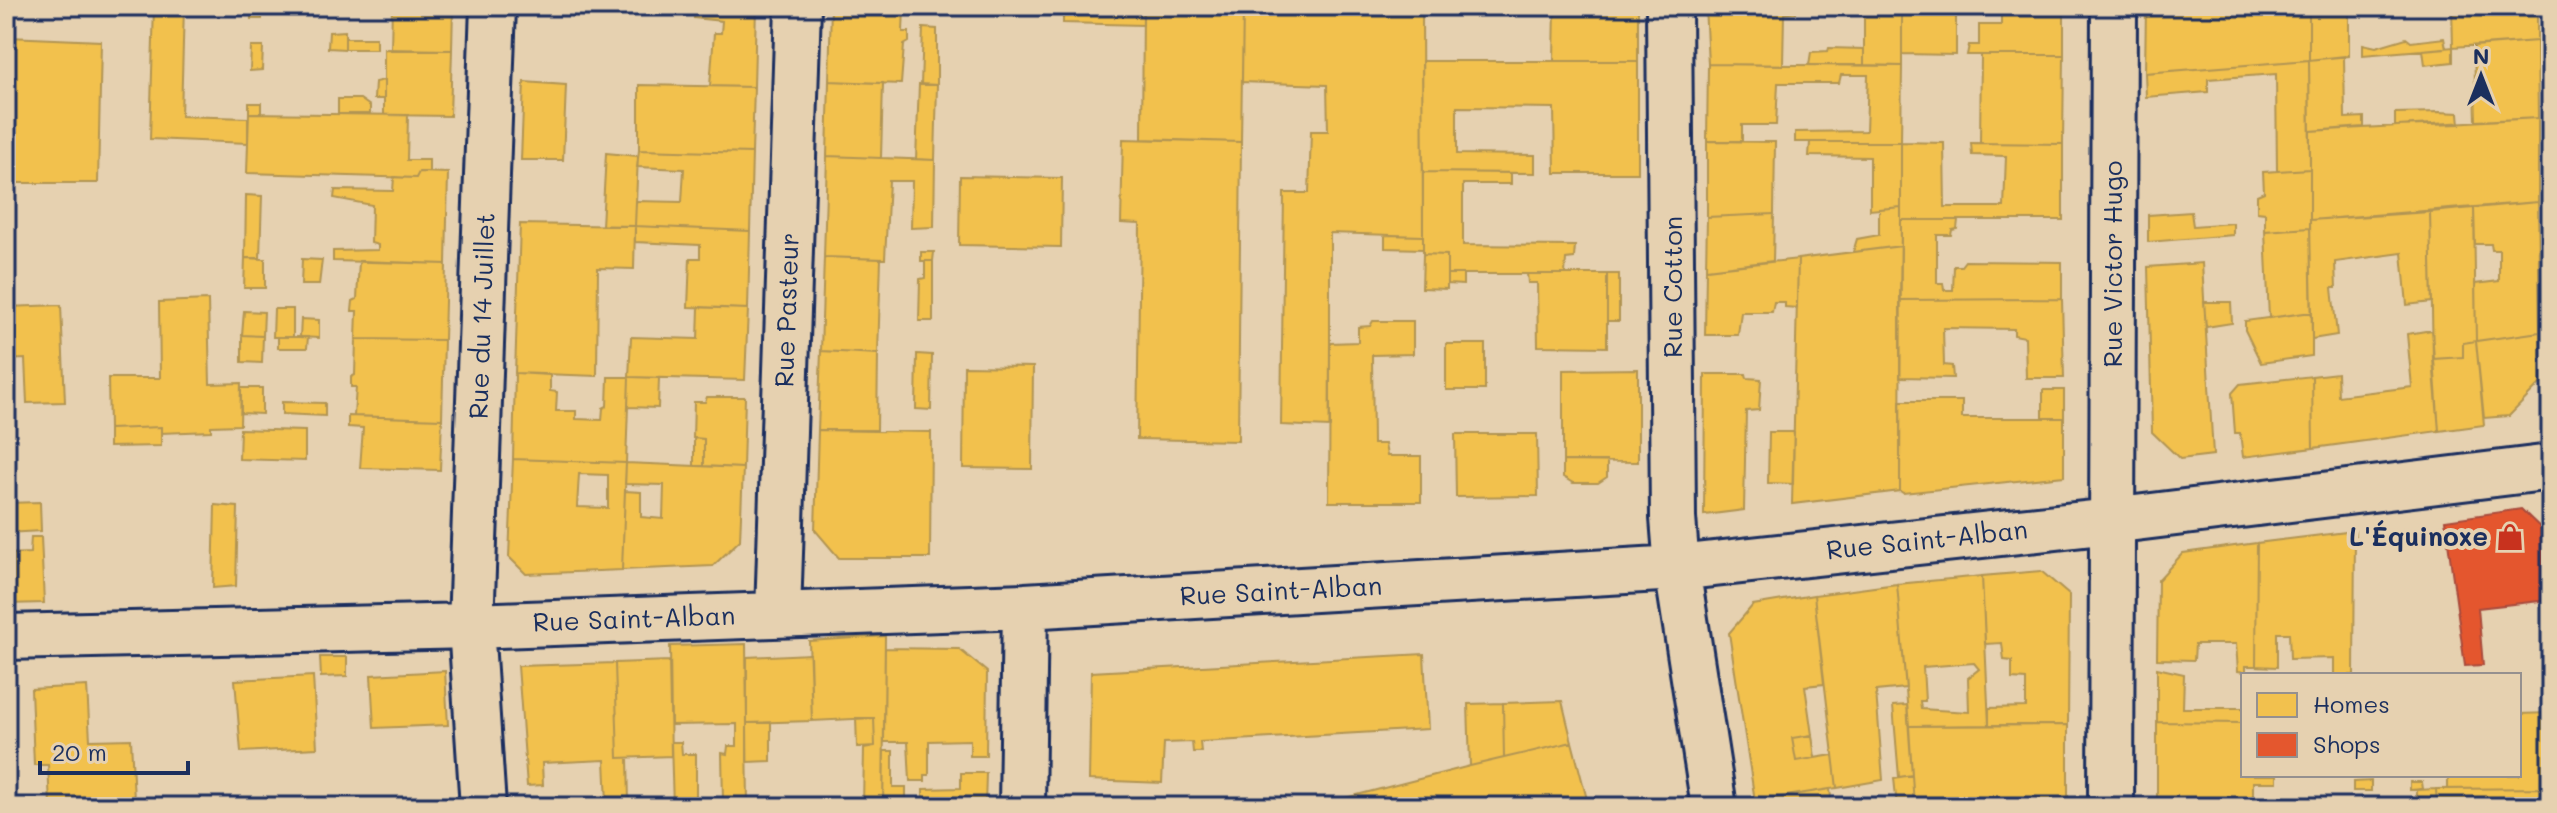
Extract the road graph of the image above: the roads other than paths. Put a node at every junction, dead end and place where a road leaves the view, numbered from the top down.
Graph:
1 (493, 6) edge
2 (798, 6) edge
3 (1669, 6) edge
4 (2114, 6) edge
5 (2551, 467) edge
6 (2111, 521) junction
7 (1677, 568) junction
8 (1025, 606) junction
9 (778, 614) junction
10 (471, 626) junction
11 (6, 637) edge
12 (483, 807) edge
13 (1022, 807) edge
14 (1714, 807) edge
15 (2111, 807) edge

1 - 10 street, Rue du 14 Juillet
2 - 9 street, Rue Pasteur
3 - 7 street, Rue Cotton
4 - 6 street, Rue Victor Hugo
5 - 6 street, Rue Saint-Alban
6 - 7 street, Rue Saint-Alban
6 - 15 street, Rue Victor Hugo
7 - 8 street, Rue Saint-Alban
7 - 14 street, Rue Cotton
8 - 9 street, Rue Saint-Alban
8 - 13 street
9 - 10 street, Rue Saint-Alban
10 - 11 street, Rue Saint-Alban
10 - 12 street, Rue du 14 Juillet

